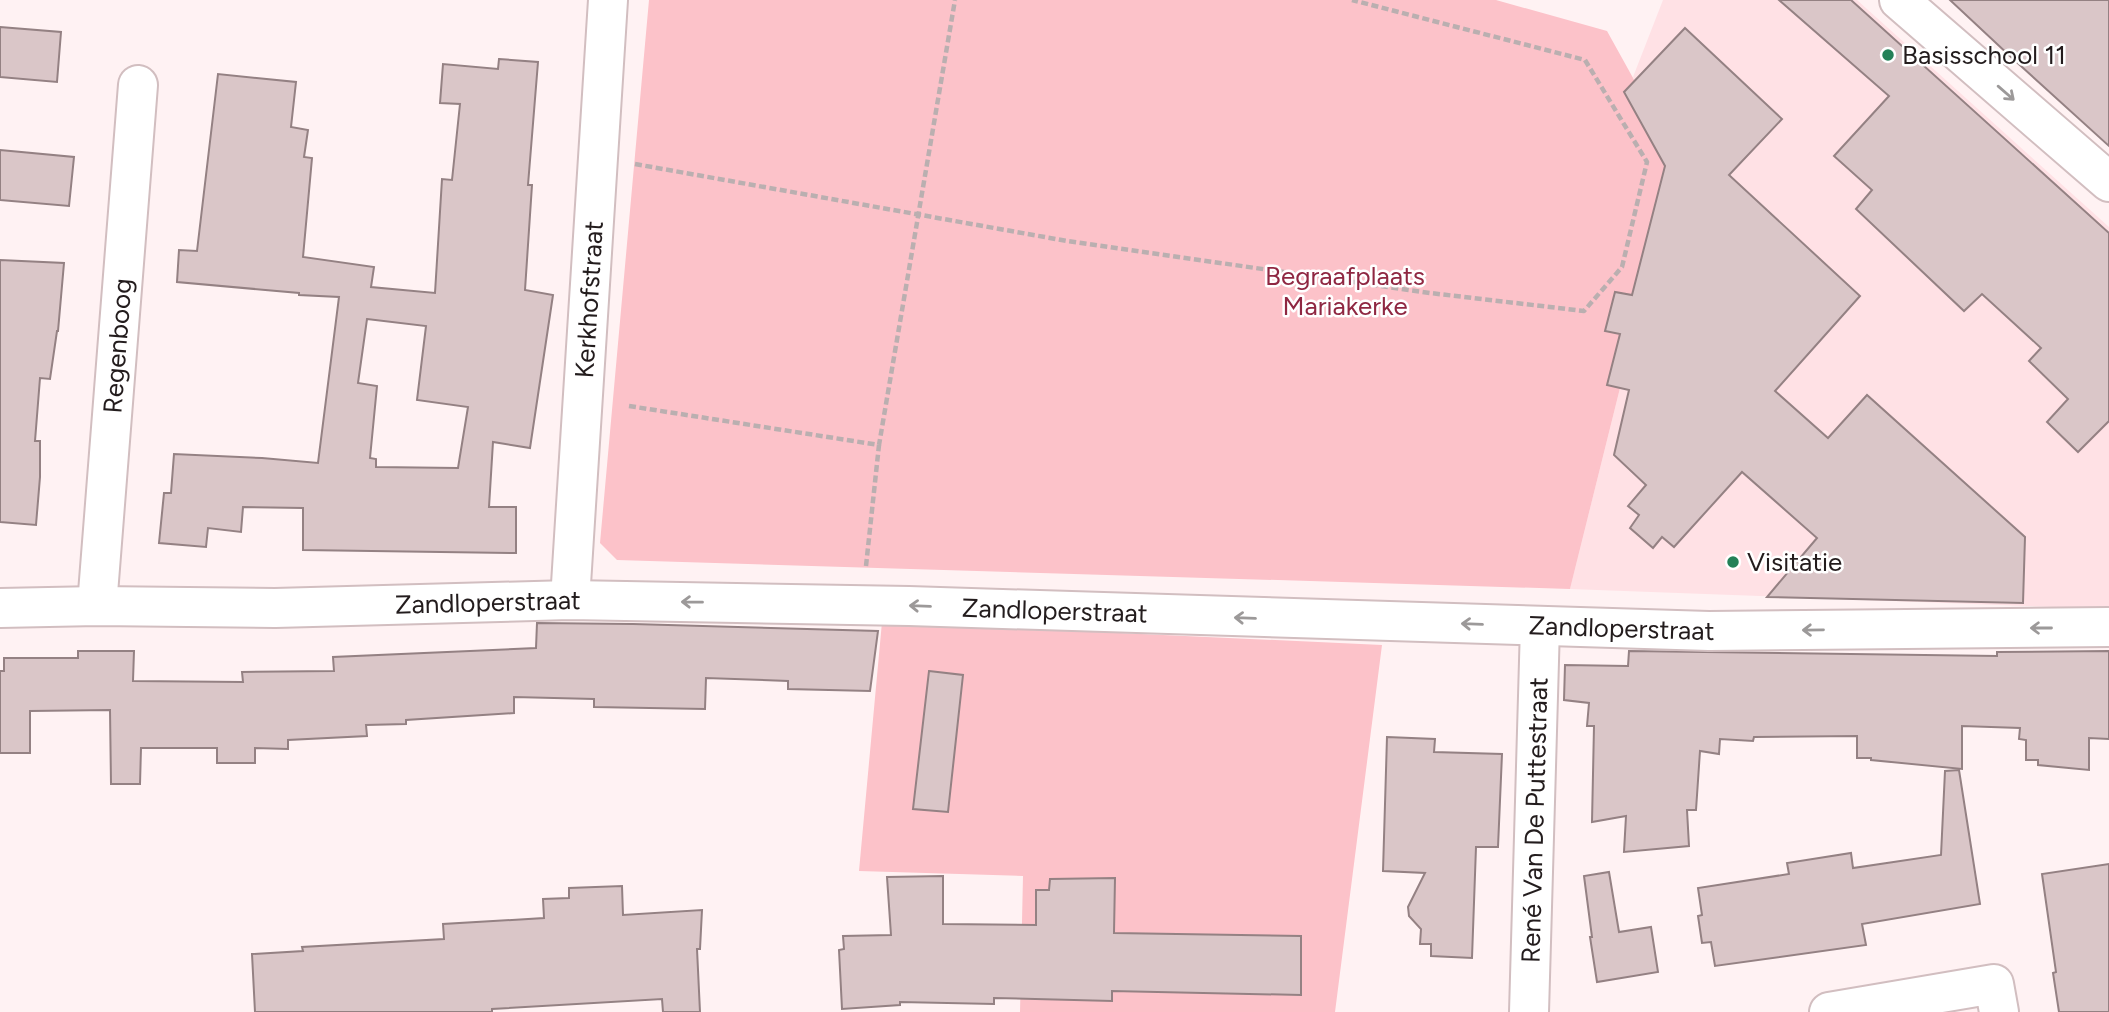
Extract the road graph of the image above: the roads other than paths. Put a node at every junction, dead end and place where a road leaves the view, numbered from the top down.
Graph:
1 (608, 0) edge
2 (1899, 0) edge
3 (138, 85) dead end
4 (2109, 182) edge
5 (570, 600) junction
6 (97, 606) junction
7 (0, 608) edge
8 (1541, 626) junction
9 (2109, 627) edge
10 (1920, 1005) edge
11 (1529, 1012) edge
12 (1829, 1012) edge
13 (1999, 1012) edge

1 - 5 street, Kerkhofstraat
2 -> 4 street
3 - 6 street, Regenboog
5 - 6 street, Zandloperstraat
8 -> 5 street, Zandloperstraat
6 - 7 street, Zandloperstraat
9 -> 8 street, Zandloperstraat
8 - 11 street, René Van De Puttestraat
10 - 12 street
10 - 13 street

